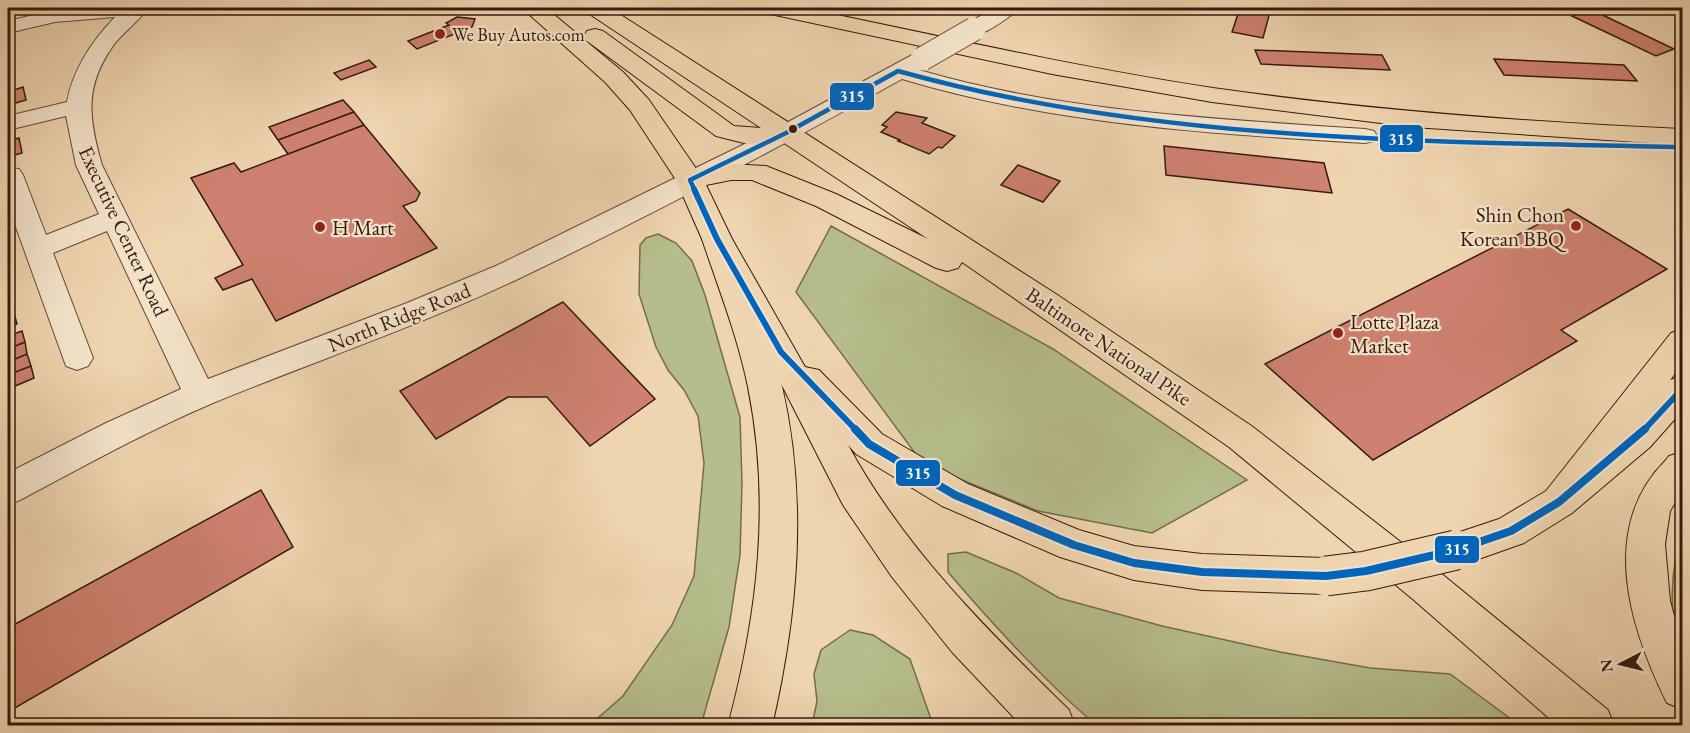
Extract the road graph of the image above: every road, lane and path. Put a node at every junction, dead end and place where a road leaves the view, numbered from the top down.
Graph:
1 (136, 8) edge
2 (533, 8) edge
3 (546, 8) edge
4 (596, 8) edge
5 (775, 8) edge
6 (1009, 8) edge
7 (52, 12) edge
8 (8, 27) edge
9 (898, 71) junction
10 (78, 106) junction
11 (8, 123) edge
12 (786, 133) junction
13 (1365, 136) joint
14 (1683, 137) edge
15 (1683, 147) edge
16 (10, 175) dead end
17 (690, 180) junction
18 (115, 218) junction
19 (717, 239) junction
20 (37, 249) junction
21 (1683, 341) edge
22 (781, 352) junction
23 (77, 358) dead end
24 (1133, 361) junction
25 (1683, 389) edge
26 (200, 395) junction
27 (1683, 467) edge
28 (8, 490) edge
29 (1559, 502) junction
30 (1683, 688) edge
31 (750, 726) edge
32 (1053, 726) edge
33 (1592, 726) edge

1 - 7 street
1 - 10 street, Executive Center Road
2 - 17 main road
3 - 12 main road
4 - 12 main road, Baltimore National Pike
5 - 14 main road
6 - 9 street, North Ridge Road, bridge
7 - 8 street
9 - 12 street, North Ridge Road
9 - 13 street
10 - 11 street
10 - 18 street, Executive Center Road
12 - 17 street, North Ridge Road
12 - 24 main road, Baltimore National Pike
13 - 15 main road
16 - 20 street
17 - 19 main road
17 - 24 main road
17 - 26 street, North Ridge Road
18 - 20 street
18 - 26 street, Executive Center Road
19 - 22 main road
19 - 31 main road
20 - 23 street
21 - 29 main road
22 - 29 main road, bridge
22 - 32 main road
24 - 33 main road, Baltimore National Pike
25 - 29 main road
26 - 28 street, North Ridge Road
27 - 30 main road

